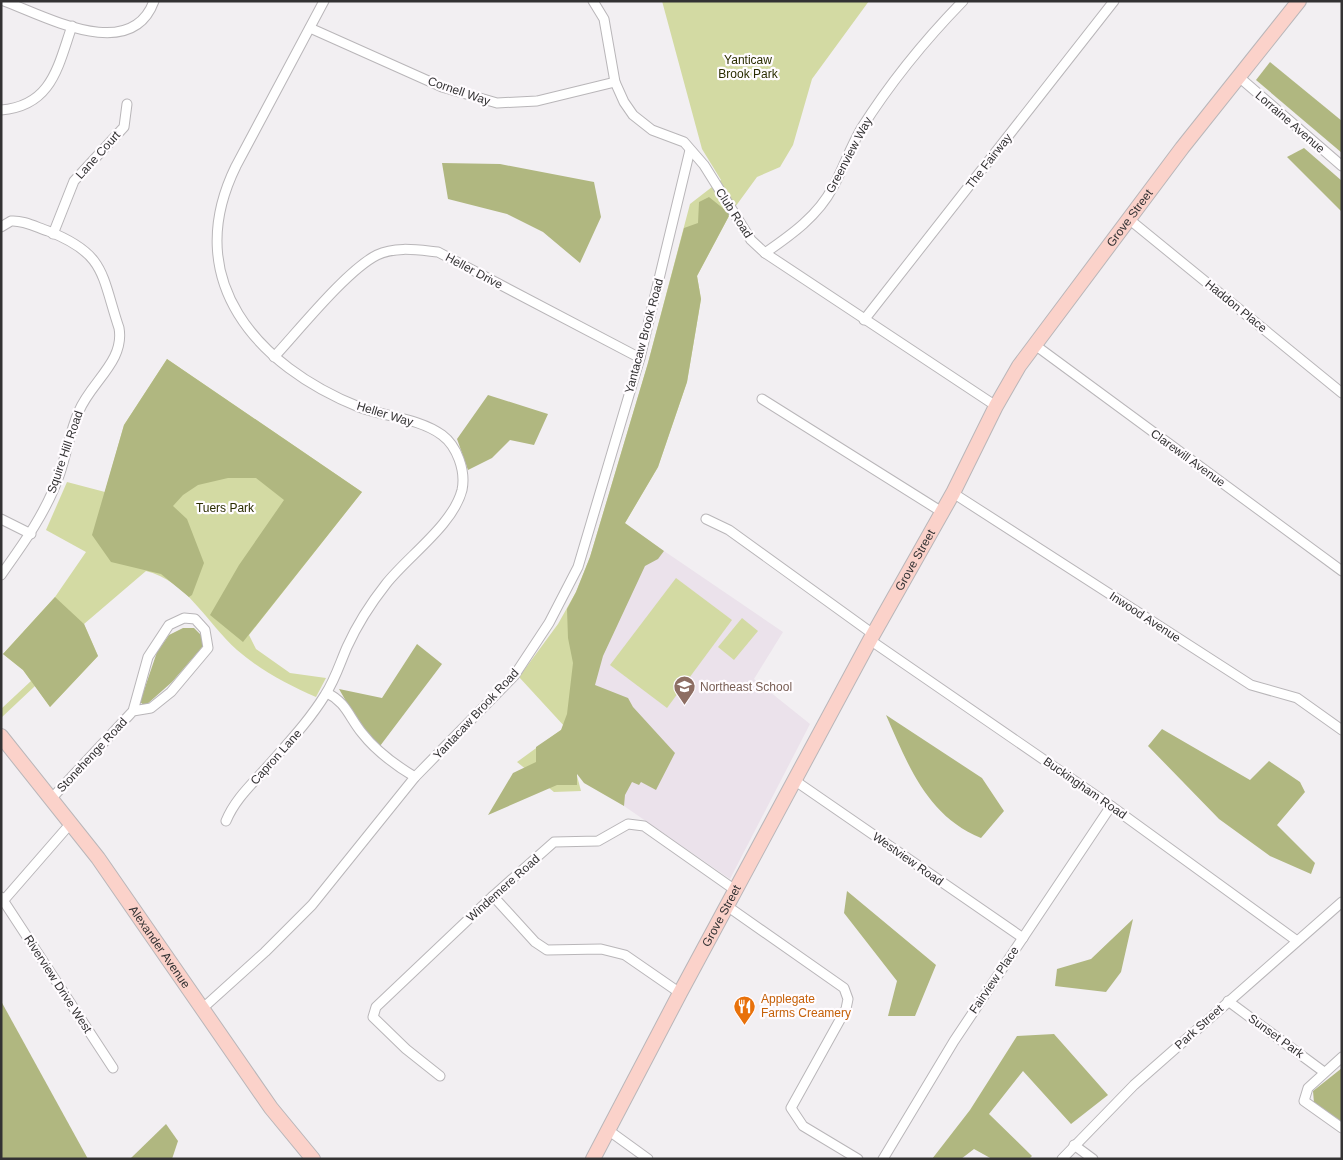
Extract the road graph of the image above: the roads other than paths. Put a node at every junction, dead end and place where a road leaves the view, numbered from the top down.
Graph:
1 (4, 1) edge
2 (154, 1) edge
3 (324, 1) edge
4 (593, 1) edge
5 (963, 1) edge
6 (1114, 1) edge
7 (1299, 1) edge
8 (72, 26) junction
9 (310, 28) junction
10 (1238, 77) junction
11 (615, 82) junction
12 (127, 104) dead end
13 (1, 110) edge
14 (690, 150) junction
15 (1342, 166) edge
16 (1130, 220) junction
17 (1, 227) edge
18 (53, 234) junction
19 (765, 253) junction
20 (864, 320) junction
21 (1035, 345) junction
22 (274, 356) junction
23 (640, 358) junction
24 (1342, 393) edge
25 (762, 399) dead end
26 (996, 406) junction
27 (953, 493) junction
28 (942, 512) junction
29 (1, 519) edge
30 (706, 519) dead end
31 (31, 534) junction
32 (1342, 571) edge
33 (1, 575) edge
34 (872, 637) junction
35 (327, 693) junction
36 (133, 711) junction
37 (1342, 730) edge
38 (1, 736) edge
39 (415, 777) junction
40 (794, 780) junction
41 (51, 798) junction
42 (1112, 806) junction
43 (226, 821) dead end
44 (71, 823) junction
45 (735, 890) junction
46 (493, 896) junction
47 (2, 898) edge
48 (1342, 902) edge
49 (727, 906) junction
50 (1023, 938) junction
51 (1297, 940) junction
52 (680, 992) junction
53 (1228, 1001) junction
54 (203, 1008) junction
55 (1342, 1057) edge
56 (113, 1068) dead end
57 (1324, 1072) junction
58 (440, 1076) dead end
59 (1342, 1128) edge
60 (608, 1130) junction
61 (1074, 1145) junction
62 (313, 1159) edge
63 (593, 1159) edge
64 (648, 1159) edge
65 (858, 1159) edge
66 (883, 1159) edge
67 (1062, 1159) edge
68 (1093, 1159) edge

1 - 8 street
2 - 8 street
3 - 9 street, Heller Way
4 - 11 street, Club Road
5 - 19 street, Greenview Way
6 - 20 street, The Fairway
7 - 10 main road, Grove Street
8 - 13 street
9 - 11 street, Cornell Way
9 - 22 street, Heller Way
10 - 15 street, Lorraine Avenue
10 - 16 main road, Grove Street
11 - 14 street, Club Road
12 - 18 street, Lane Court
14 - 19 street, Club Road
14 - 23 street, Yantacaw Brook Road
16 - 21 main road, Grove Street
16 - 24 street, Haddon Place
17 - 18 street
18 - 31 street, Squire Hill Road
19 - 20 street, Club Road
20 - 26 street, Club Road
21 - 26 main road, Grove Street
21 - 32 street, Clarewill Avenue
22 - 23 street, Heller Drive
22 - 35 street, Heller Way
23 - 39 street, Yantacaw Brook Road
25 - 28 street
26 - 27 main road, Grove Street
27 - 28 main road, Grove Street
27 - 37 street, Inwood Avenue
28 - 34 main road, Grove Street
29 - 31 street
30 - 34 street, Buckingham Road
31 - 33 street, Squire Hill Road
34 - 40 main road, Grove Street
34 - 42 street, Buckingham Road
35 - 39 street
35 - 43 street, Capron Lane
36 - 36 street
36 - 41 street, Stonehenge Road
38 - 41 main road, Alexander Avenue
39 - 54 street, Yantacaw Brook Road
40 - 45 main road, Grove Street
40 - 50 street, Westview Road
41 - 44 main road, Alexander Avenue
42 - 50 street, Fairview Place
42 - 51 street, Buckingham Road
44 - 47 street
44 - 54 main road, Alexander Avenue
45 - 46 street, Windemere Road
45 - 49 main road, Grove Street
46 - 52 street
46 - 58 street, Windemere Road
47 - 56 street, Riverview Drive West
48 - 51 street, Park Street
49 - 52 main road, Grove Street
49 - 65 street
50 - 66 street, Fairview Place
51 - 53 street, Park Street
52 - 60 main road, Grove Street
53 - 57 street, Sunset Park
53 - 61 street, Park Street
54 - 62 main road, Alexander Avenue
55 - 57 street
57 - 59 street
60 - 63 main road, Grove Street
60 - 64 street
61 - 67 street, Park Street
61 - 68 street

